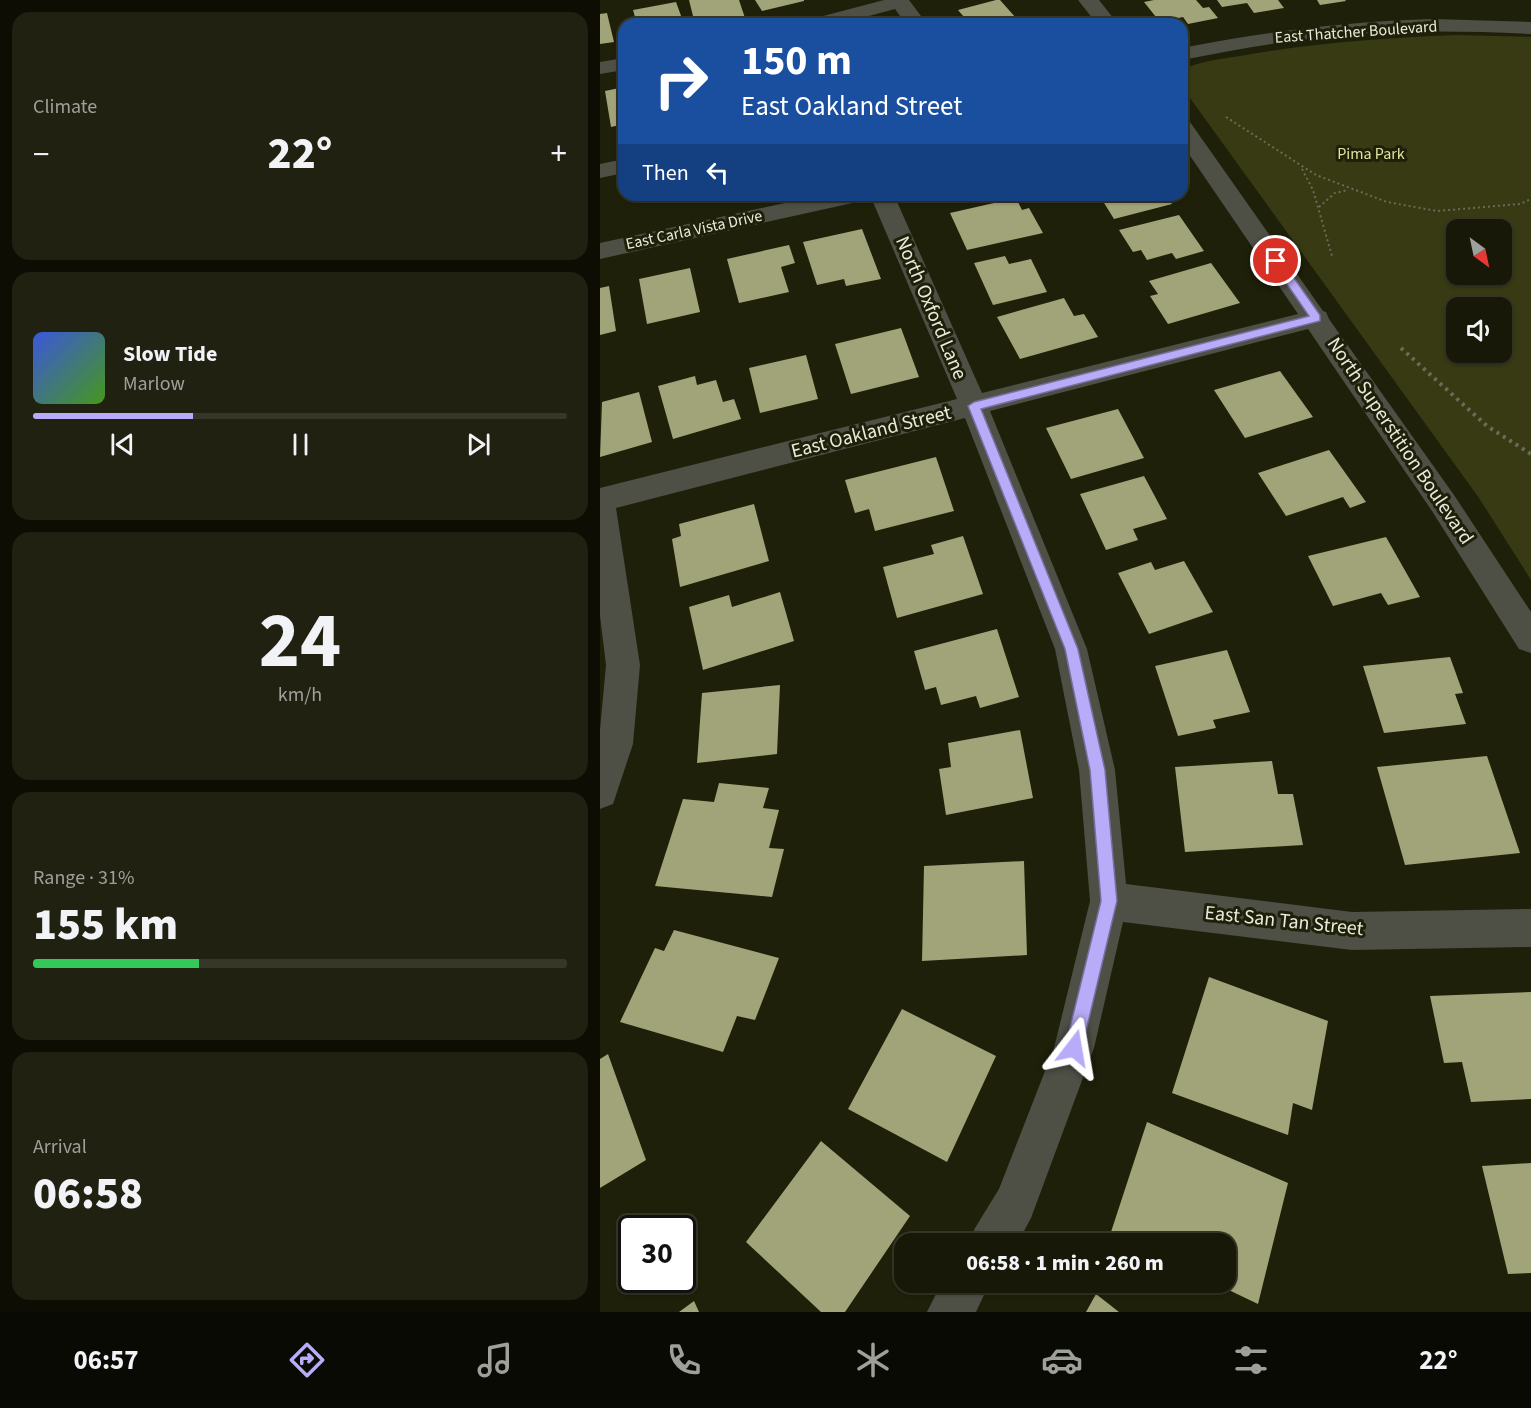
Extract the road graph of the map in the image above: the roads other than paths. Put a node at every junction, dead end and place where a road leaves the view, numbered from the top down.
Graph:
1 (1088, 0) edge
2 (899, 1) edge
3 (837, 18) edge
4 (912, 18) edge
5 (1103, 18) edge
6 (1531, 28) edge
7 (1188, 53) edge
8 (618, 65) edge
9 (600, 68) edge
10 (1188, 135) edge
11 (618, 167) edge
12 (600, 171) edge
13 (829, 201) edge
14 (885, 201) edge
15 (600, 251) edge
16 (1317, 318) junction
17 (974, 406) junction
18 (600, 501) edge
19 (1531, 639) edge
20 (600, 792) edge
21 (1109, 901) junction
22 (1531, 928) edge
23 (998, 1233) edge
24 (961, 1293) edge
25 (950, 1312) edge

1 - 5 street
2 - 3 street
2 - 4 street
6 - 7 street, East Thatcher Boulevard
8 - 9 street
10 - 16 street, North Superstition Boulevard
11 - 12 street
13 - 15 street, East Carla Vista Drive
14 - 17 street, North Oxford Lane
16 - 17 street, East Oakland Street
16 - 19 street, North Superstition Boulevard
17 - 18 street, East Oakland Street
17 - 21 street, North Oxford Lane
18 - 20 street
21 - 22 street, East San Tan Street
21 - 23 street, North Oxford Lane
24 - 25 street

